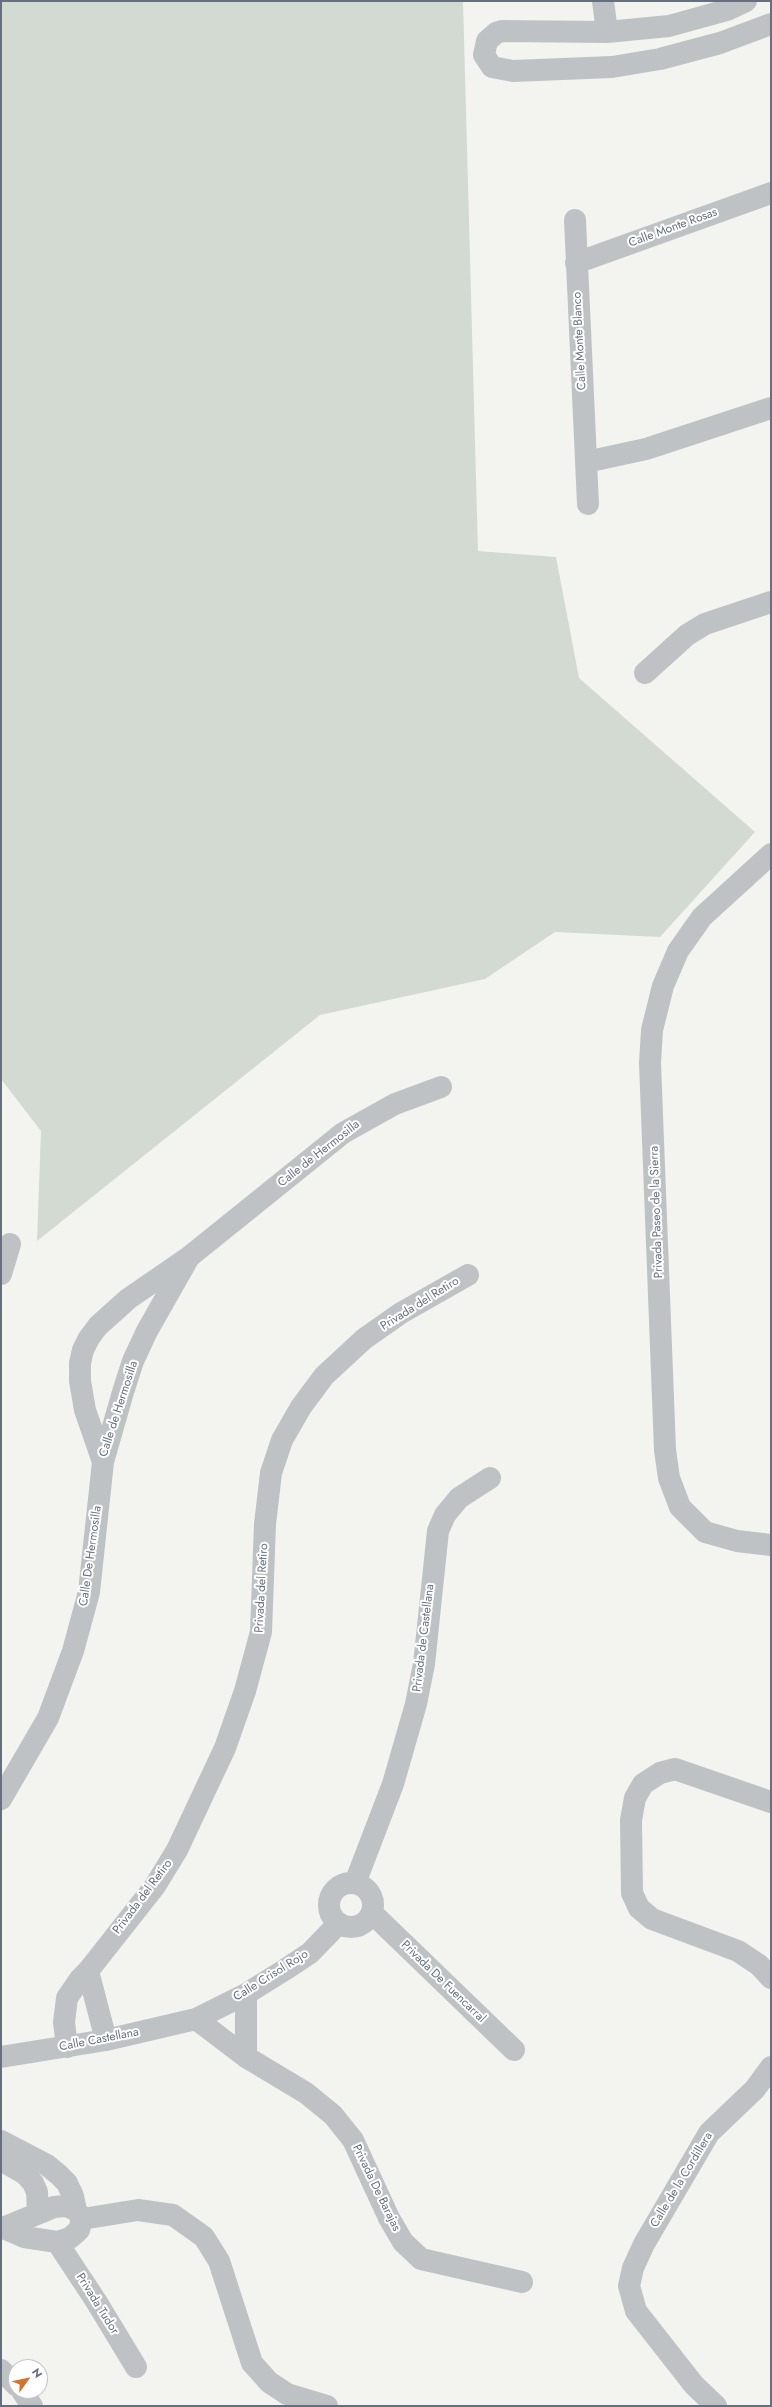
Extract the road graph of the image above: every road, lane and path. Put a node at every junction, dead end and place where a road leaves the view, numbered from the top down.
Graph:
1 (603, 1) edge
2 (746, 1) edge
3 (771, 24) edge
4 (606, 32) junction
5 (771, 193) edge
6 (575, 220) dead end
7 (576, 263) junction
8 (771, 408) edge
9 (586, 462) junction
10 (588, 504) dead end
11 (771, 602) edge
12 (645, 673) dead end
13 (771, 854) edge
14 (441, 1088) dead end
15 (10, 1244) dead end
16 (189, 1257) junction
17 (1, 1274) edge
18 (468, 1274) dead end
19 (103, 1462) junction
20 (490, 1478) dead end
21 (771, 1545) edge
22 (1, 1799) edge
23 (771, 1802) edge
24 (355, 1883) junction
25 (372, 1913) junction
26 (339, 1923) junction
27 (88, 1971) junction
28 (771, 1978) edge
29 (246, 1994) junction
30 (196, 2019) junction
31 (106, 2040) junction
32 (67, 2047) junction
33 (514, 2050) dead end
34 (1, 2057) edge
35 (246, 2057) junction
36 (771, 2067) edge
37 (1, 2141) edge
38 (1, 2160) edge
39 (38, 2213) junction
40 (79, 2215) junction
41 (2, 2228) edge
42 (57, 2242) junction
43 (522, 2282) dead end
44 (136, 2367) dead end
45 (285, 2400) edge
46 (327, 2406) edge
47 (716, 2406) edge

1 - 4 street
2 - 4 street
3 - 4 street
5 - 7 street, Calle Monte Rosas
6 - 7 street, Calle Monte Blanco
7 - 9 street, Calle Monte Blanco
8 - 9 street
9 - 10 street, Calle Monte Blanco
11 - 12 street
13 - 21 street, Privada Paseo de la Sierra
14 - 16 street, Calle de Hermosilla
15 - 17 street
16 - 19 street, Calle de Hermosilla
16 - 19 street, Calle de Hermosilla
18 - 27 street, Privada del Retiro
19 - 22 street, Calle De Hermosilla
20 - 24 street, Privada de Castellana
23 - 28 street
24 - 25 street
24 - 26 street
25 - 26 street
25 - 33 street, Privada De Fuencarral
26 - 29 street, Calle Crisol Rojo
27 - 31 street
27 - 32 street
29 - 30 street, Calle Crisol Rojo
29 - 35 street
30 - 31 street, Calle Castellana
30 - 35 street, Privada De Barajas
31 - 32 street, Calle Castellana
32 - 34 street, Calle Castellana
35 - 43 street, Privada De Barajas
36 - 47 street, Calle de la Cordillera
37 - 40 street
38 - 39 street
39 - 40 street
39 - 41 street
40 - 42 street
40 - 45 street
41 - 42 street
42 - 44 street, Privada Tudor
45 - 46 street

